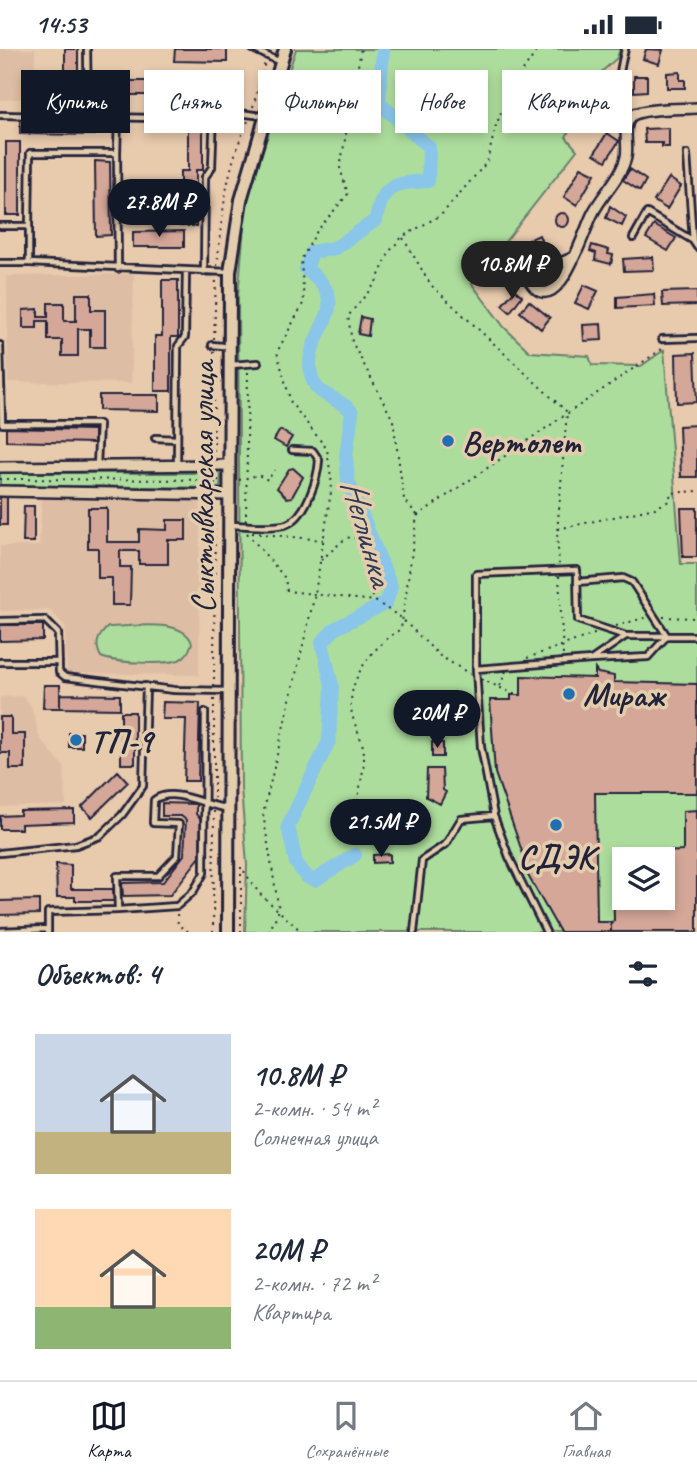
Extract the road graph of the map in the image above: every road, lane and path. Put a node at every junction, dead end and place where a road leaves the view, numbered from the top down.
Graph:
1 (87, 49) edge
2 (253, 49) edge
3 (285, 49) edge
4 (361, 49) edge
5 (538, 49) edge
6 (625, 49) edge
7 (281, 62) junction
8 (87, 70) edge
9 (278, 70) edge
10 (620, 70) edge
11 (697, 108) edge
12 (0, 115) edge
13 (21, 115) edge
14 (632, 116) edge
15 (118, 133) edge
16 (213, 133) edge
17 (259, 133) edge
18 (627, 133) edge
19 (117, 153) junction
20 (687, 154) dead end
21 (0, 226) edge
22 (29, 226) junction
23 (402, 237) junction
24 (633, 238) dead end
25 (693, 241) junction
26 (697, 247) edge
27 (574, 257) junction
28 (0, 263) edge
29 (29, 263) junction
30 (118, 269) junction
31 (186, 271) junction
32 (204, 272) junction
33 (230, 272) junction
34 (697, 338) edge
35 (662, 339) joint
36 (0, 345) edge
37 (212, 345) dead end
38 (223, 346) dead end
39 (258, 363) dead end
40 (248, 364) junction
41 (228, 365) junction
42 (568, 412) junction
43 (155, 438) dead end
44 (177, 439) junction
45 (292, 450) dead end
46 (177, 465) junction
47 (229, 465) junction
48 (97, 466) junction
49 (116, 466) junction
50 (0, 467) edge
51 (274, 470) dead end
52 (247, 477) junction
53 (0, 479) edge
54 (115, 480) junction
55 (229, 480) junction
56 (0, 491) edge
57 (697, 491) edge
58 (229, 495) junction
59 (417, 516) junction
60 (229, 525) junction
61 (246, 528) junction
62 (557, 529) junction
63 (324, 540) junction
64 (320, 561) junction
65 (559, 570) junction
66 (577, 582) junction
67 (314, 594) junction
68 (375, 601) junction
69 (400, 617) junction
70 (649, 617) dead end
71 (660, 617) dead end
72 (697, 618) edge
73 (0, 621) edge
74 (606, 630) junction
75 (626, 636) junction
76 (667, 636) junction
77 (697, 636) edge
78 (563, 645) junction
79 (591, 660) junction
80 (59, 662) junction
81 (563, 662) junction
82 (0, 663) edge
83 (508, 665) junction
84 (476, 669) junction
85 (475, 677) junction
86 (146, 686) junction
87 (500, 687) junction
88 (228, 691) junction
89 (516, 695) dead end
90 (205, 712) dead end
91 (205, 803) junction
92 (227, 808) junction
93 (494, 816) junction
94 (387, 839) dead end
95 (0, 853) edge
96 (177, 905) junction
97 (118, 910) junction
98 (278, 913) junction
99 (48, 930) edge
100 (0, 931) edge
101 (189, 932) edge
102 (228, 932) edge
103 (241, 932) edge
104 (269, 932) edge
105 (302, 932) edge
106 (414, 932) edge
107 (545, 932) edge

1 - 8 lane
2 - 7 lane
3 - 7 street, Сыктывкарская улица
4 - 63 path
5 - 23 path
6 - 10 lane
7 - 9 street, Сыктывкарская улица
11 - 14 street
12 - 13 lane
15 - 19 lane
16 - 32 lane
17 - 33 street, Сыктывкарская улица
18 - 27 street
19 - 22 lane
19 - 30 lane
20 - 25 lane
21 - 22 lane
22 - 29 lane
23 - 42 path
23 - 59 path
24 - 25 lane
25 - 26 lane
27 - 27 street
28 - 29 lane
29 - 30 lane
30 - 31 lane
31 - 32 lane
31 - 44 lane
32 - 33 lane
33 - 41 street, Сыктывкарская улица
34 - 35 lane
35 - 42 path
36 - 48 lane
37 - 38 lane
39 - 40 lane
40 - 41 lane
40 - 52 path
41 - 47 street, Сыктывкарская улица
42 - 59 path
42 - 62 path
43 - 44 lane
44 - 46 lane
45 - 61 lane
46 - 47 street
46 - 49 street
47 - 55 street, Сыктывкарская улица
48 - 49 street
48 - 50 street
49 - 54 path
51 - 52 path
52 - 55 path
52 - 61 path
53 - 54 path
54 - 55 path
55 - 58 street, Сыктывкарская улица
56 - 58 street
57 - 62 path
58 - 60 street, Сыктывкарская улица
59 - 69 path
60 - 61 lane
60 - 88 street, Сыктывкарская улица
61 - 63 path
61 - 67 path
62 - 65 path
63 - 64 path
64 - 67 path
64 - 68 path
65 - 66 lane
65 - 78 path
65 - 84 lane
66 - 74 lane
66 - 76 lane
67 - 68 path
67 - 98 path
68 - 69 path
69 - 85 path
69 - 94 path
70 - 74 path
71 - 72 path
73 - 80 lane
74 - 75 lane
74 - 78 path
75 - 76 lane
75 - 79 lane
76 - 77 lane
76 - 79 lane
78 - 81 path
78 - 83 path
79 - 81 lane
80 - 82 lane
80 - 86 lane
81 - 83 lane
83 - 84 lane
83 - 87 path
84 - 85 lane
85 - 87 path
85 - 93 lane
86 - 88 lane
86 - 95 lane
87 - 89 path
88 - 92 street, Сыктывкарская улица
90 - 91 lane
91 - 92 lane
91 - 96 lane
91 - 97 lane
92 - 102 street, Сыктывкарская улица
93 - 106 lane
93 - 107 lane
96 - 97 lane
96 - 101 path
97 - 99 lane
98 - 103 path
98 - 104 path
98 - 105 path
99 - 100 lane

